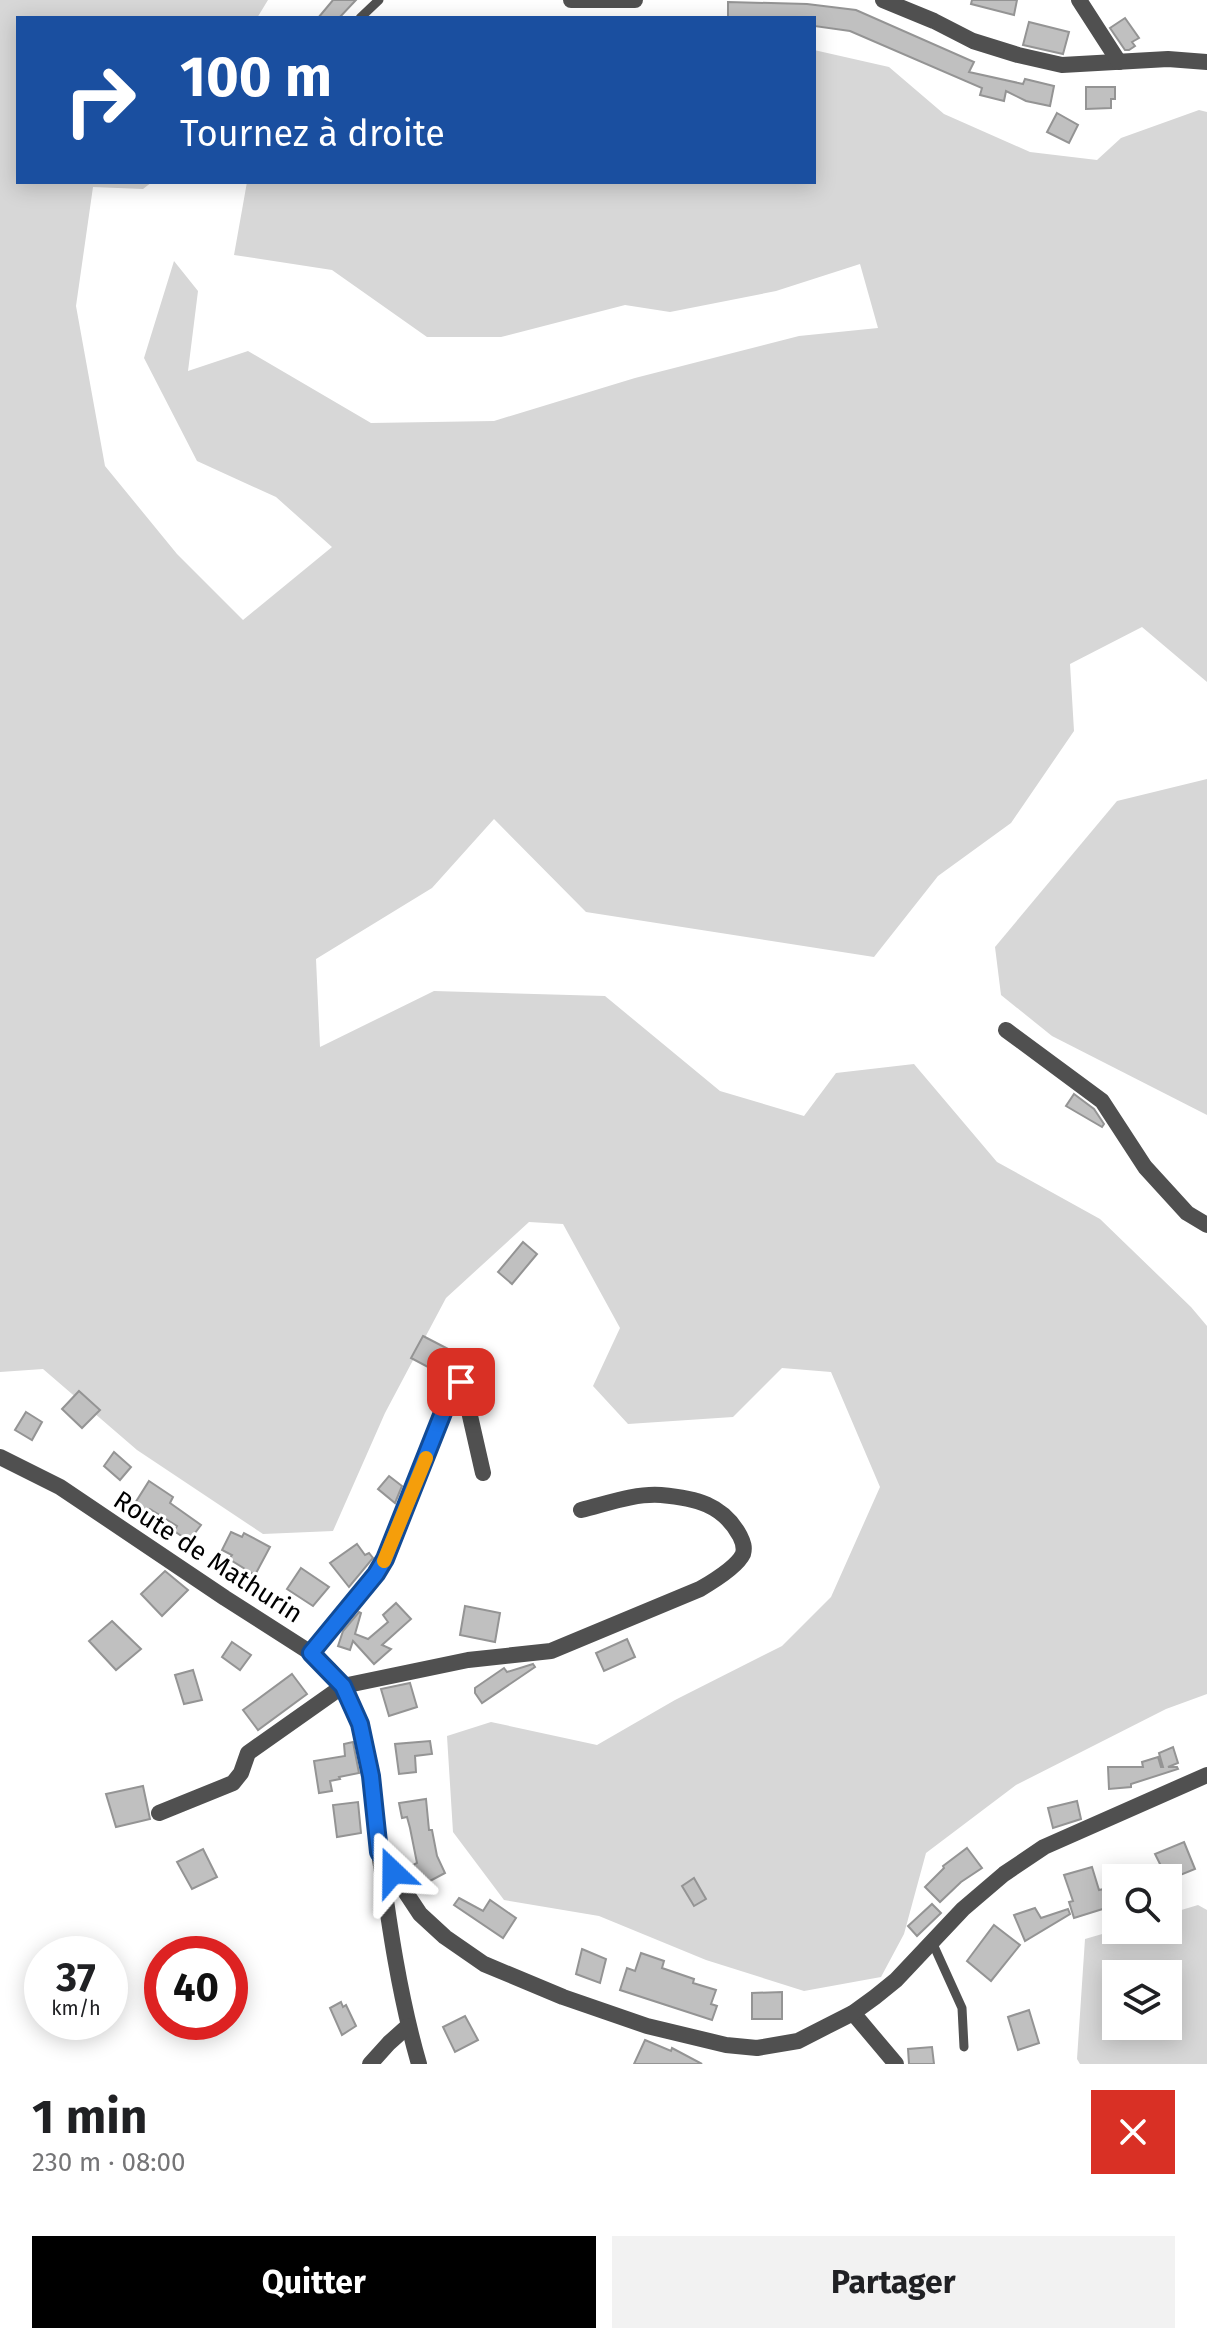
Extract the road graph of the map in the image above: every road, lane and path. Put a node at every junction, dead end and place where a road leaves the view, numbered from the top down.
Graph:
1 (379, 0) edge
2 (571, 0) edge
3 (635, 0) edge
4 (885, 0) edge
5 (1079, 0) edge
6 (362, 16) edge
7 (1119, 62) junction
8 (1207, 62) edge
9 (1006, 1030) dead end
10 (1207, 1225) edge
11 (0, 1457) edge
12 (483, 1473) dead end
13 (581, 1510) dead end
14 (311, 1653) junction
15 (343, 1686) junction
16 (1207, 1775) edge
17 (159, 1813) dead end
18 (379, 1852) junction
19 (933, 1944) junction
20 (853, 2013) junction
21 (408, 2026) junction
22 (964, 2047) dead end
23 (370, 2064) edge
24 (419, 2064) edge
25 (896, 2064) edge

1 - 6 lane
2 - 3 street
4 - 7 street
5 - 7 street
7 - 8 street
9 - 10 street
11 - 14 street, Route de Mathurin
12 - 14 street
13 - 15 street
14 - 15 street, Route de Mathurin
15 - 17 street
15 - 18 street, Route de Mathurin
16 - 19 street, Route de Mathurin
18 - 20 street, Route de Mathurin
18 - 21 street
19 - 20 street, Route de Mathurin
19 - 22 lane
20 - 25 street
21 - 23 street
21 - 24 street

